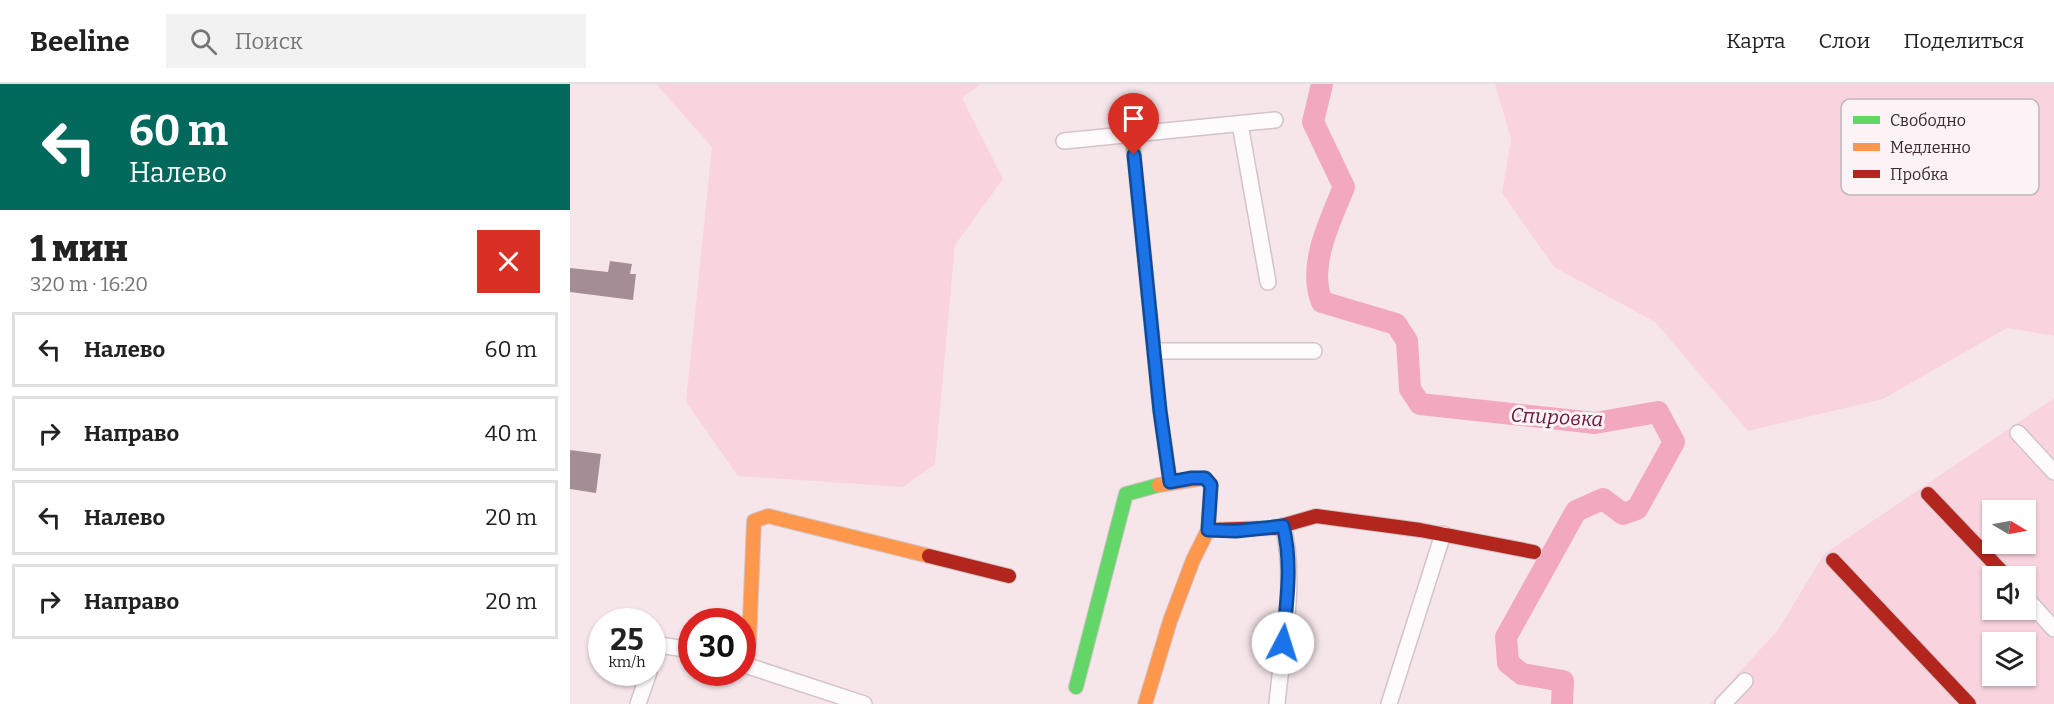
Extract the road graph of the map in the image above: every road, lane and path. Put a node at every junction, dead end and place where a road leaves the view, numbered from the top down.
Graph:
1 (1275, 120) dead end
2 (1240, 124) junction
3 (1132, 135) junction
4 (1064, 141) dead end
5 (1268, 282) dead end
6 (1155, 351) junction
7 (1314, 351) dead end
8 (2018, 433) dead end
9 (2054, 472) edge
10 (1170, 482) junction
11 (1928, 494) dead end
12 (1283, 526) junction
13 (1208, 530) junction
14 (1443, 534) junction
15 (1534, 552) dead end
16 (1833, 560) dead end
17 (1996, 566) edge
18 (1009, 576) dead end
19 (750, 608) edge
20 (2036, 609) edge
21 (2054, 629) edge
22 (756, 667) edge
23 (1744, 681) dead end
24 (644, 686) edge
25 (1076, 687) dead end
26 (638, 704) edge
27 (864, 704) edge
28 (1145, 704) edge
29 (1277, 704) edge
30 (1389, 704) edge
31 (1723, 704) edge
32 (1969, 704) edge

1 - 2 street
2 - 3 street
2 - 5 street
3 - 4 street
3 - 6 street
6 - 7 street
6 - 10 street
8 - 9 street
10 - 13 street
10 - 25 street
11 - 17 street
12 - 13 street
12 - 14 street
12 - 29 street
13 - 28 street
14 - 15 street
14 - 30 street
16 - 32 street
18 - 19 street
20 - 21 street
22 - 27 street
23 - 31 street
24 - 26 street

